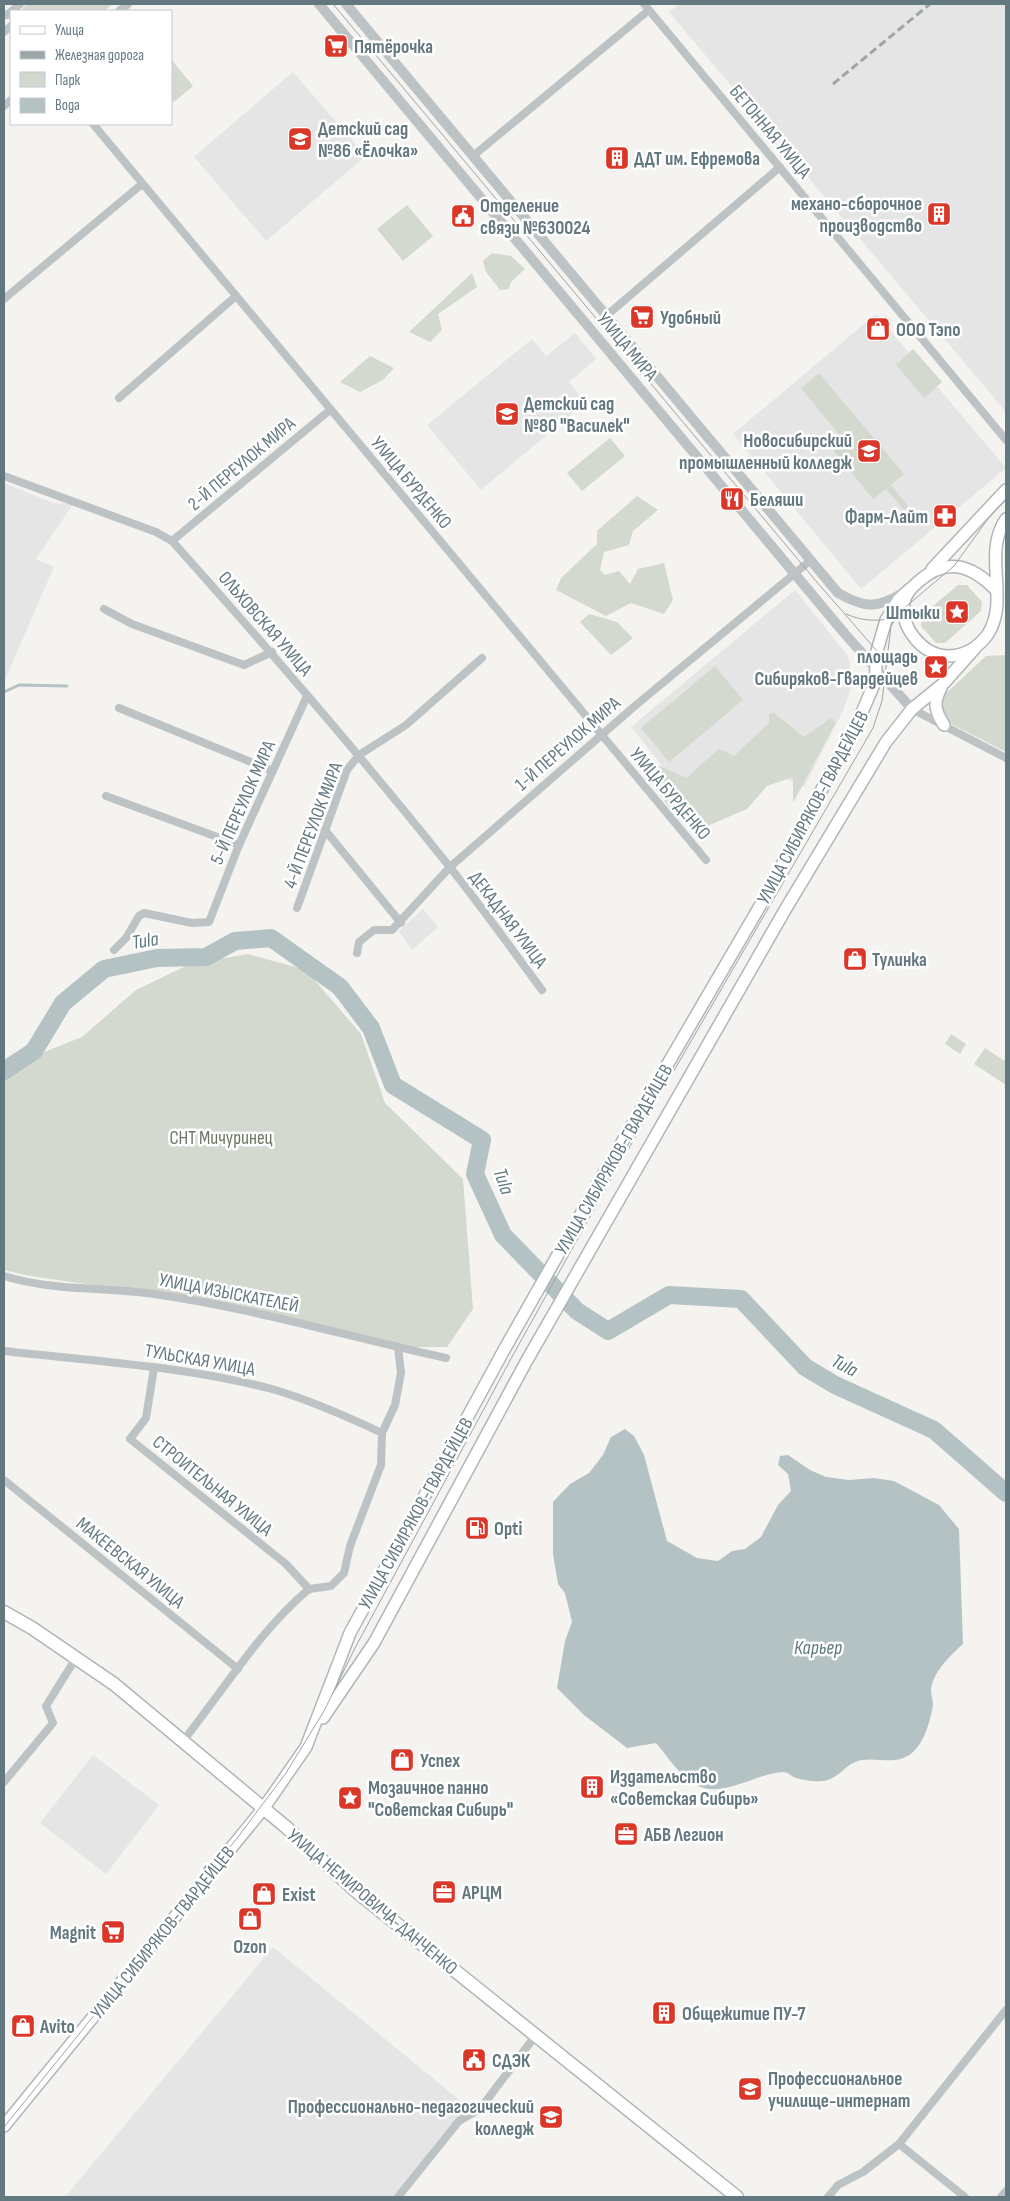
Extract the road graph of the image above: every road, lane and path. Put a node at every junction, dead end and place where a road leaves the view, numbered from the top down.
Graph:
1 (20, 4) edge
2 (319, 4) edge
3 (346, 4) edge
4 (647, 7) edge
5 (5, 13) edge
6 (94, 125) edge
7 (473, 156) junction
8 (780, 168) junction
9 (142, 184) junction
10 (236, 296) junction
11 (4, 298) edge
12 (606, 316) junction
13 (119, 398) dead end
14 (330, 410) junction
15 (1006, 440) edge
16 (4, 476) edge
17 (1006, 490) edge
18 (1006, 520) edge
19 (172, 542) junction
20 (811, 560) junction
21 (929, 572) junction
22 (794, 573) junction
23 (910, 589) junction
24 (996, 591) junction
25 (104, 609) dead end
26 (976, 648) junction
27 (272, 652) junction
28 (482, 658) dead end
29 (876, 670) junction
30 (944, 683) junction
31 (307, 696) junction
32 (120, 708) dead end
33 (912, 709) junction
34 (944, 725) junction
35 (602, 735) junction
36 (359, 755) junction
37 (1006, 758) edge
38 (272, 771) junction
39 (106, 796) dead end
40 (325, 830) junction
41 (239, 845) junction
42 (706, 860) dead end
43 (450, 867) junction
44 (297, 908) dead end
45 (401, 923) junction
46 (114, 950) dead end
47 (357, 953) dead end
48 (542, 990) dead end
49 (4, 1276) edge
50 (398, 1348) junction
51 (4, 1351) edge
52 (446, 1358) dead end
53 (154, 1368) junction
54 (382, 1433) junction
55 (4, 1480) edge
56 (309, 1590) junction
57 (4, 1612) edge
58 (76, 1658) junction
59 (238, 1669) junction
60 (313, 1733) junction
61 (183, 1741) junction
62 (4, 1782) edge
63 (263, 1809) junction
64 (1006, 2010) edge
65 (536, 2035) junction
66 (4, 2126) edge
67 (899, 2144) junction
68 (1006, 2191) edge
69 (398, 2197) edge
70 (737, 2197) edge
71 (828, 2197) edge
72 (965, 2197) edge
73 (1001, 2197) edge

1 - 5 street
2 - 22 street, УЛИЦА МИРА
3 - 7 street, УЛИЦА МИРА
4 - 7 street
4 - 8 street, БЕТОННАЯ УЛИЦА
6 - 9 street, УЛИЦА БУРДЕНКО
7 - 12 street, УЛИЦА МИРА
8 - 12 street
8 - 15 street, БЕТОННАЯ УЛИЦА
9 - 10 street, УЛИЦА БУРДЕНКО
9 - 11 street
10 - 13 street
10 - 14 street, УЛИЦА БУРДЕНКО
12 - 20 street, УЛИЦА МИРА
14 - 19 street, 2-Й ПЕРЕУЛОК МИРА
14 - 35 street, УЛИЦА БУРДЕНКО
16 - 19 street, ОЛЬХОВСКАЯ УЛИЦА
17 - 21 main road
18 - 24 main road
19 - 27 street, ОЛЬХОВСКАЯ УЛИЦА
20 - 22 street, 1-Й ПЕРЕУЛОК МИРА
20 - 23 street
21 - 23 main road
21 - 24 main road
22 - 29 street, УЛИЦА МИРА
22 - 35 street, 1-Й ПЕРЕУЛОК МИРА
23 - 26 main road
23 - 29 main road, УЛИЦА СИБИРЯКОВ-ГВАРДЕЙЦЕВ
24 - 26 main road
25 - 27 street
26 - 30 main road, УЛИЦА СИБИРЯКОВ-ГВАРДЕЙЦЕВ
27 - 31 street, ОЛЬХОВСКАЯ УЛИЦА
28 - 36 street
29 - 33 street, УЛИЦА МИРА
29 - 60 main road, УЛИЦА СИБИРЯКОВ-ГВАРДЕЙЦЕВ
30 - 33 main road, УЛИЦА СИБИРЯКОВ-ГВАРДЕЙЦЕВ
30 - 34 main road
31 - 36 street, ОЛЬХОВСКАЯ УЛИЦА
31 - 38 street, 5-Й ПЕРЕУЛОК МИРА
32 - 38 street
33 - 34 street
33 - 60 main road, УЛИЦА СИБИРЯКОВ-ГВАРДЕЙЦЕВ
34 - 37 street
35 - 42 street, УЛИЦА БУРДЕНКО
35 - 43 street, 1-Й ПЕРЕУЛОК МИРА
36 - 40 street, 4-Й ПЕРЕУЛОК МИРА
36 - 43 street, ОЛЬХОВСКАЯ УЛИЦА
38 - 41 street, 5-Й ПЕРЕУЛОК МИРА
39 - 41 street
40 - 44 street, 4-Й ПЕРЕУЛОК МИРА
40 - 45 street
41 - 46 street, 5-Й ПЕРЕУЛОК МИРА
43 - 45 street, 1-Й ПЕРЕУЛОК МИРА
43 - 48 street, ДЕКАДНАЯ УЛИЦА
45 - 47 street
49 - 50 street, УЛИЦА ИЗЫСКАТЕЛЕЙ
50 - 52 street, УЛИЦА ИЗЫСКАТЕЛЕЙ
50 - 54 street
51 - 53 street, ТУЛЬСКАЯ УЛИЦА
53 - 54 street, ТУЛЬСКАЯ УЛИЦА
53 - 56 street, СТРОИТЕЛЬНАЯ УЛИЦА
54 - 56 street
55 - 59 street, МАКЕЕВСКАЯ УЛИЦА
56 - 59 street
57 - 58 main road, УЛИЦА НЕМИРОВИЧА-ДАНЧЕНКО
58 - 61 main road, УЛИЦА НЕМИРОВИЧА-ДАНЧЕНКО
58 - 62 street
59 - 61 street
60 - 63 main road, УЛИЦА СИБИРЯКОВ-ГВАРДЕЙЦЕВ
61 - 63 main road, УЛИЦА НЕМИРОВИЧА-ДАНЧЕНКО
63 - 65 main road, УЛИЦА НЕМИРОВИЧА-ДАНЧЕНКО
63 - 66 main road, УЛИЦА СИБИРЯКОВ-ГВАРДЕЙЦЕВ
64 - 67 street
65 - 69 street
65 - 70 main road, УЛИЦА НЕМИРОВИЧА-ДАНЧЕНКО
67 - 71 street
67 - 72 street
68 - 73 street

